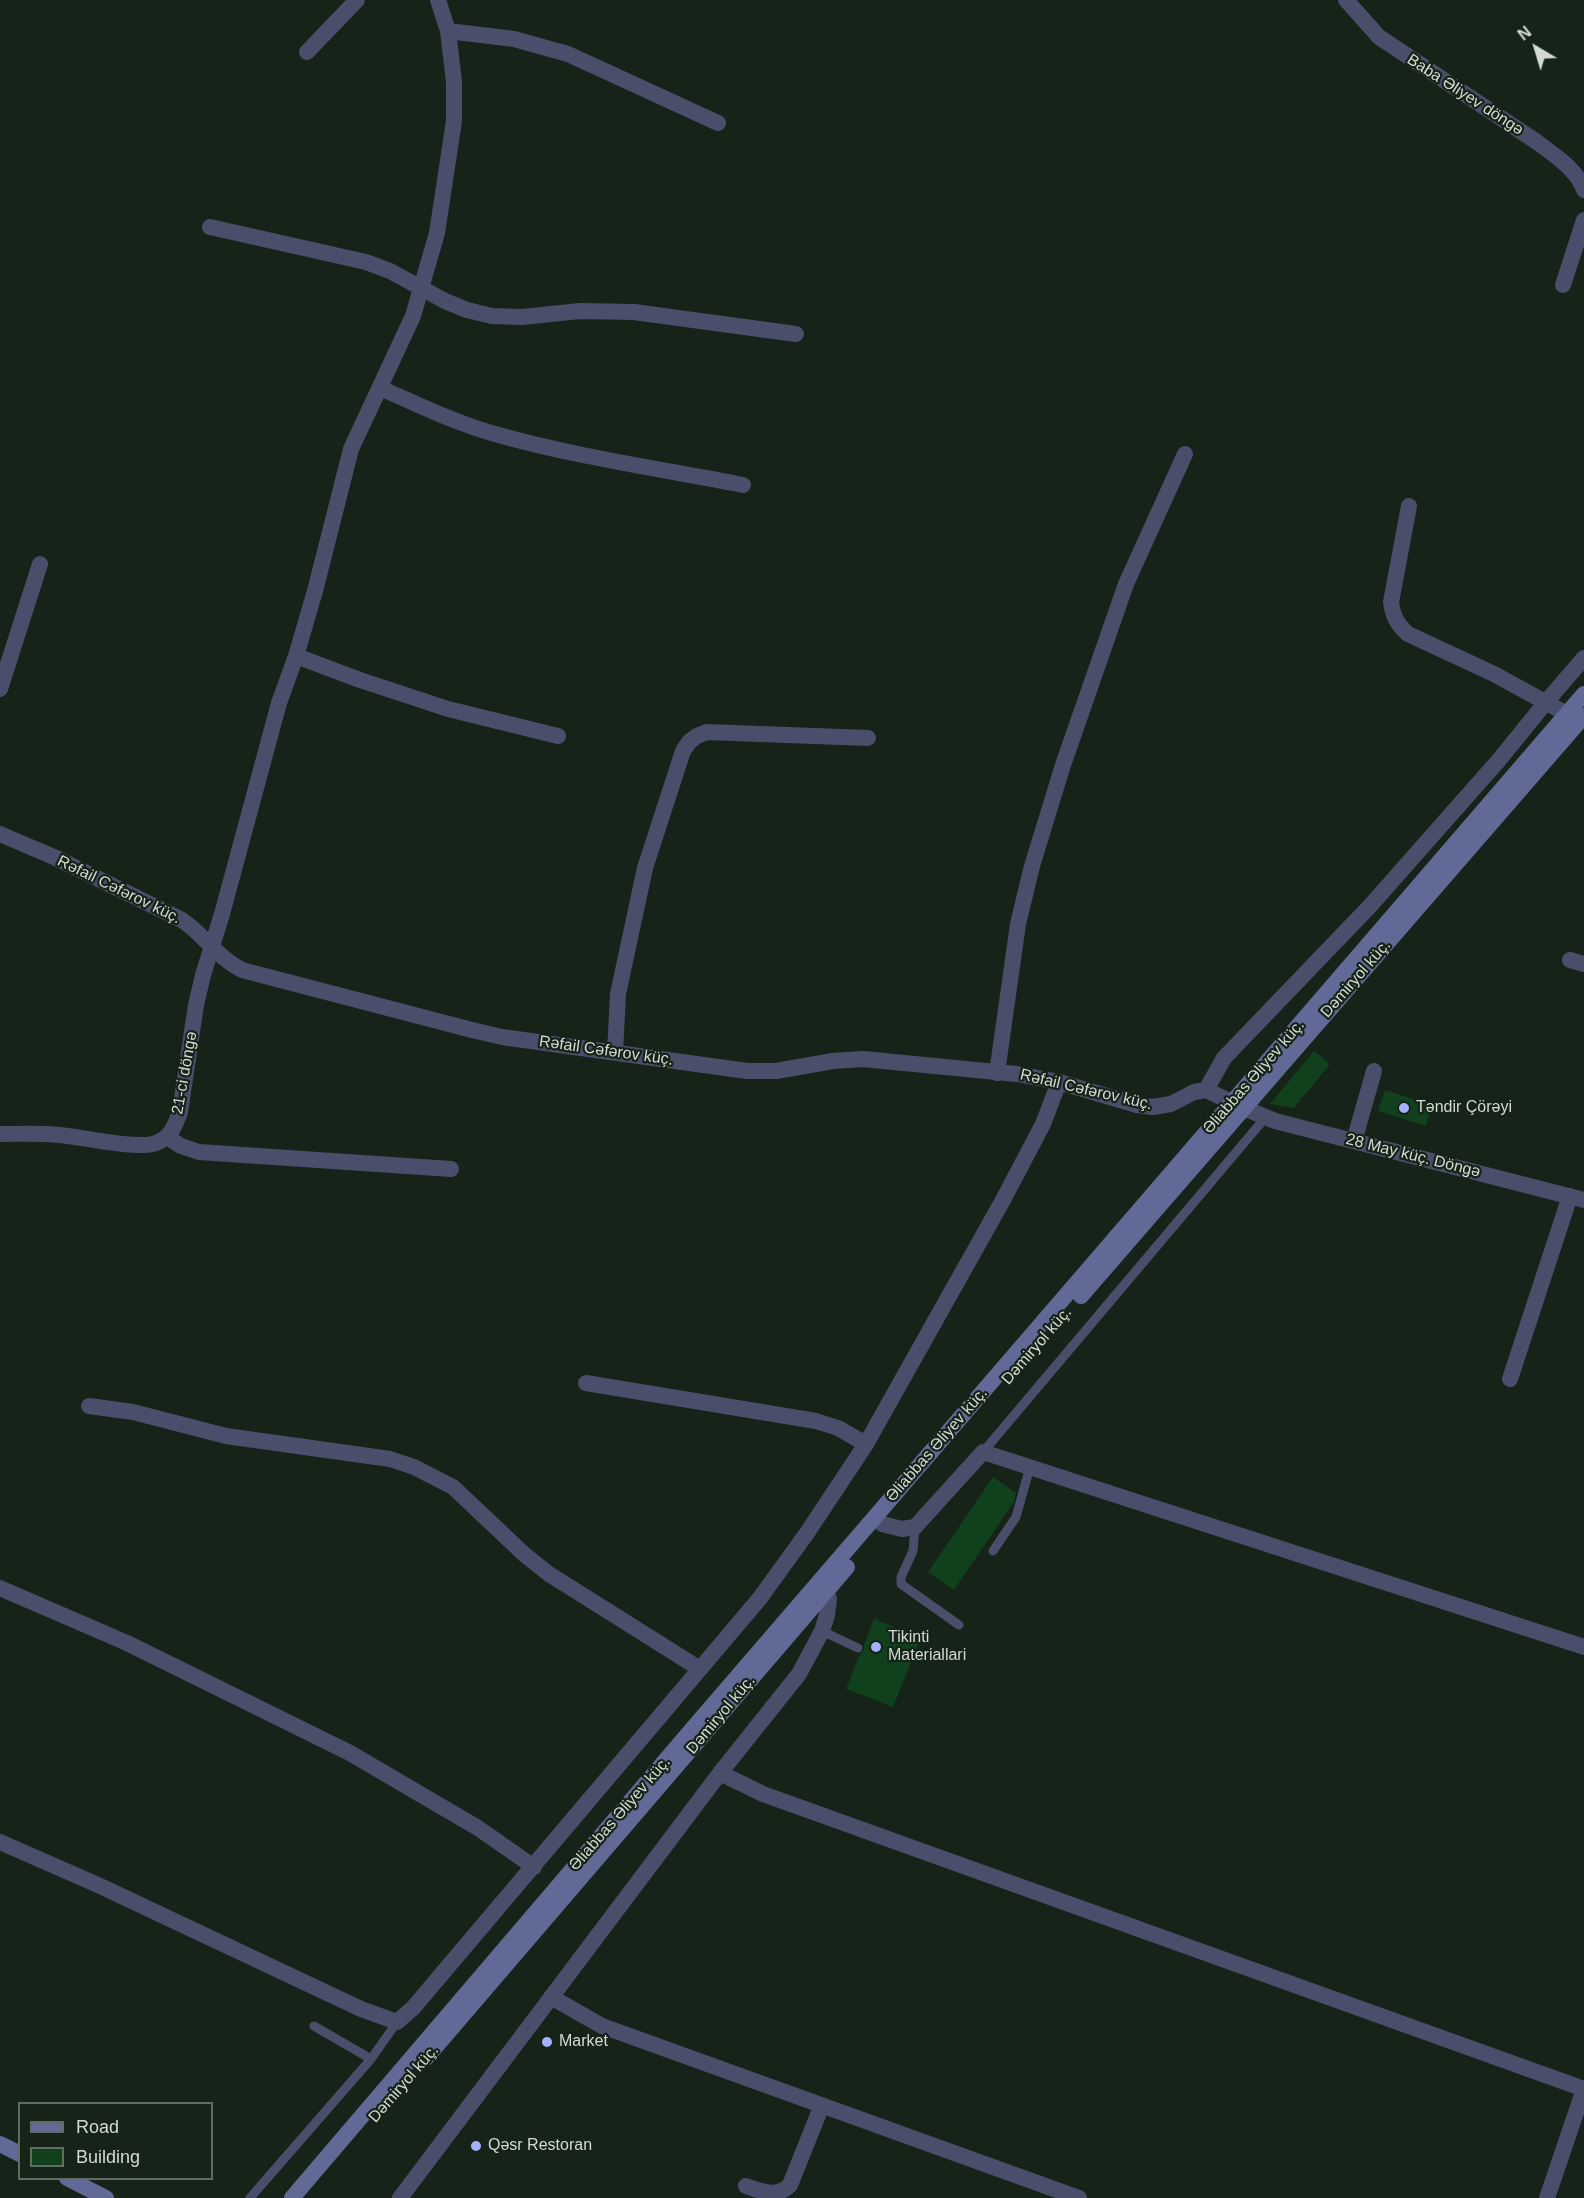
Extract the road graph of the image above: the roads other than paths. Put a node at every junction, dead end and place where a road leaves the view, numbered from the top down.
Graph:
1 (357, 0) edge
2 (438, 0) edge
3 (1346, 0) edge
4 (448, 31) junction
5 (307, 52) dead end
6 (718, 123) dead end
7 (1584, 190) edge
8 (1584, 220) edge
9 (210, 228) dead end
10 (1563, 285) dead end
11 (422, 288) junction
12 (796, 334) dead end
13 (380, 388) junction
14 (1185, 454) dead end
15 (743, 485) dead end
16 (1409, 506) dead end
17 (40, 564) dead end
18 (296, 656) junction
19 (1584, 658) edge
20 (0, 689) edge
21 (1584, 694) edge
22 (1546, 702) junction
23 (1579, 718) edge
24 (558, 736) dead end
25 (868, 738) dead end
26 (0, 834) edge
27 (211, 946) junction
28 (615, 1052) junction
29 (1374, 1071) dead end
30 (997, 1073) junction
31 (1059, 1082) junction
32 (1206, 1090) junction
33 (1238, 1105) junction
34 (1265, 1118) junction
35 (0, 1134) edge
36 (167, 1137) junction
37 (1354, 1141) junction
38 (451, 1168) dead end
39 (1577, 1198) edge
40 (1510, 1378) dead end
41 (586, 1383) dead end
42 (89, 1406) dead end
43 (866, 1444) junction
44 (983, 1452) junction
45 (1030, 1467) junction
46 (882, 1524) junction
47 (915, 1527) junction
48 (993, 1551) dead end
49 (0, 1588) edge
50 (826, 1592) junction
51 (959, 1625) dead end
52 (822, 1631) junction
53 (1584, 1647) edge
54 (858, 1648) dead end
55 (700, 1668) junction
56 (720, 1773) junction
57 (0, 1842) edge
58 (534, 1867) junction
59 (551, 1997) junction
60 (397, 2022) junction
61 (314, 2026) dead end
62 (371, 2059) junction
63 (1584, 2089) edge
64 (822, 2105) junction
65 (0, 2145) edge
66 (18, 2153) edge
67 (72, 2180) edge
68 (746, 2186) dead end
69 (106, 2198) edge
70 (250, 2198) edge
71 (292, 2198) edge
72 (307, 2198) edge
73 (400, 2198) edge
74 (1078, 2198) edge
75 (1547, 2198) edge

1 - 5 street
2 - 4 street, 21-ci döngə
3 - 7 street, Baba Əliyev döngə
4 - 6 street
4 - 11 street, 21-ci döngə
8 - 10 street
9 - 11 street
11 - 12 street
11 - 13 street, 21-ci döngə
13 - 15 street
13 - 18 street, 21-ci döngə
14 - 30 street
16 - 22 street
17 - 20 street
18 - 24 street
18 - 27 street, 21-ci döngə
19 - 22 street
21 - 23 main road, Əliabbas Əliyev küç.
22 - 23 street
22 - 32 street
23 - 33 main road, Əliabbas Əliyev küç.
25 - 28 street
26 - 27 street, Rəfail Cəfərov küç.
27 - 28 street, Rəfail Cəfərov küç.
27 - 36 street, 21-ci döngə
28 - 30 street, Rəfail Cəfərov küç.
29 - 37 street
30 - 31 street, Rəfail Cəfərov küç.
31 - 32 street, Rəfail Cəfərov küç.
31 - 43 street
32 - 33 street
33 - 34 street, 28 May küç. Döngə
33 - 46 main road, Dəmiryol küç.
33 - 71 main road, Əliabbas Əliyev küç.
34 - 37 street, 28 May küç. Döngə
34 - 44 lane
35 - 36 street, 21-ci döngə
36 - 38 street
37 - 39 street, 28 May küç. Döngə
39 - 40 street
41 - 43 street
42 - 55 street
43 - 55 street
44 - 45 street
44 - 47 street
45 - 48 lane
45 - 53 street
46 - 47 street
46 - 50 main road, Dəmiryol küç.
47 - 51 lane
49 - 58 street
50 - 52 street
50 - 72 main road, Dəmiryol küç.
52 - 54 lane
52 - 56 street
55 - 58 street
56 - 59 street
56 - 63 street
57 - 60 street
58 - 60 street
59 - 64 street
59 - 73 street
60 - 62 lane
61 - 62 lane
62 - 70 lane
63 - 75 street
64 - 68 street
64 - 74 street
65 - 66 main road
67 - 69 main road

